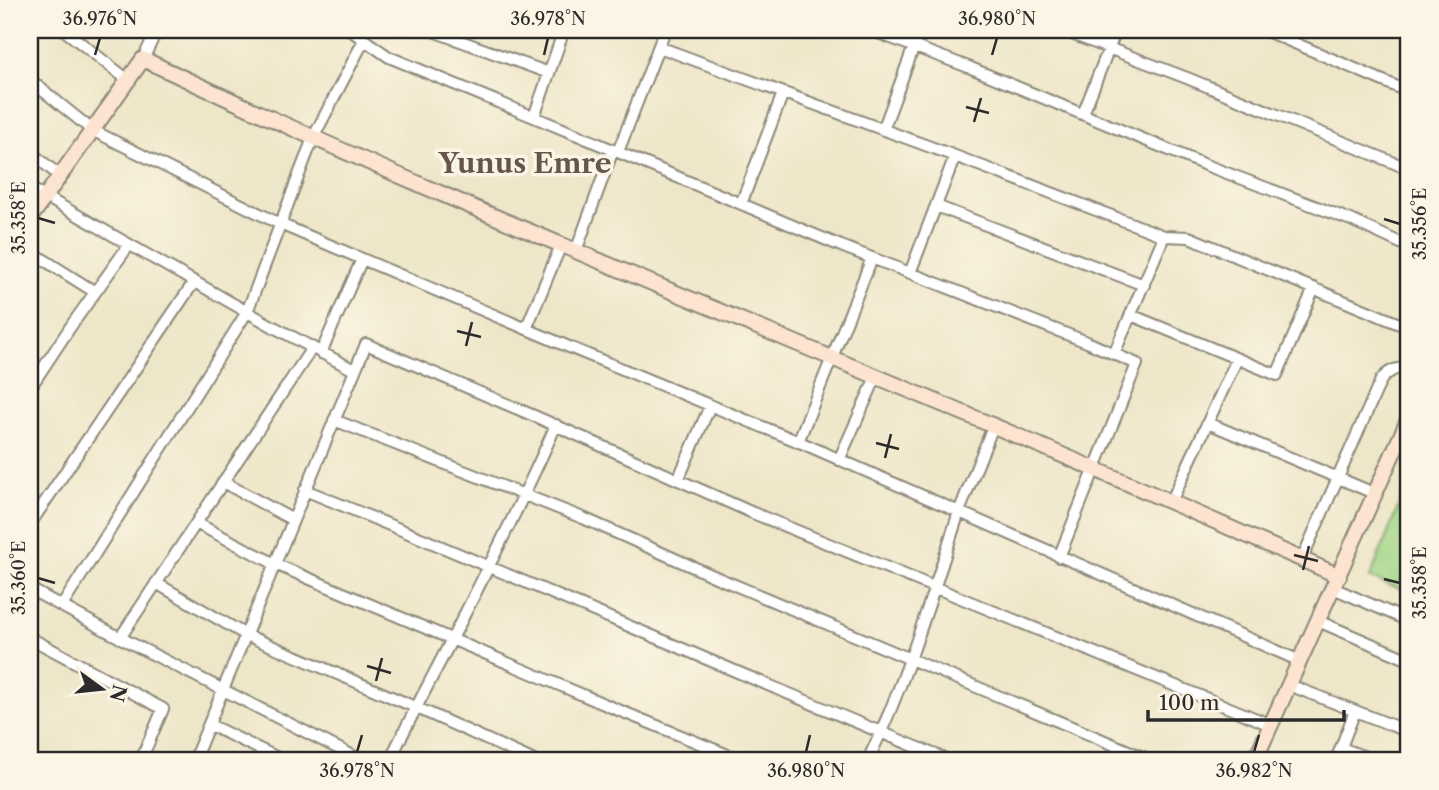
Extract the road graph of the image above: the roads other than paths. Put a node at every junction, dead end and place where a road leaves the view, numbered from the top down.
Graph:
1 (64, 30) edge
2 (143, 30) edge
3 (350, 30) edge
4 (430, 30) edge
5 (564, 30) edge
6 (665, 30) edge
7 (870, 30) edge
8 (920, 30) edge
9 (1061, 30) edge
10 (1116, 30) edge
11 (1264, 30) edge
12 (155, 34) edge
13 (364, 40) junction
14 (659, 47) junction
15 (914, 47) junction
16 (1109, 48) junction
17 (143, 59) junction
18 (549, 73) junction
19 (30, 80) edge
20 (128, 80) junction
21 (1409, 92) edge
22 (783, 93) junction
23 (1083, 114) junction
24 (534, 117) junction
25 (92, 130) junction
26 (883, 130) junction
27 (313, 138) junction
28 (616, 151) junction
29 (30, 152) edge
30 (954, 156) junction
31 (1409, 169) edge
32 (60, 176) junction
33 (30, 188) edge
34 (45, 197) junction
35 (741, 204) junction
36 (936, 206) junction
37 (30, 218) edge
38 (280, 224) junction
39 (1164, 236) junction
40 (129, 245) junction
41 (561, 245) junction
42 (1409, 247) edge
43 (30, 251) edge
44 (576, 251) junction
45 (872, 258) junction
46 (362, 259) junction
47 (910, 273) junction
48 (194, 282) junction
49 (1144, 285) junction
50 (1314, 288) junction
51 (95, 292) junction
52 (247, 312) junction
53 (1131, 315) junction
54 (1409, 328) edge
55 (526, 329) junction
56 (316, 350) junction
57 (1114, 354) junction
58 (832, 358) junction
59 (1237, 359) junction
60 (355, 370) junction
61 (1409, 370) edge
62 (876, 377) junction
63 (30, 388) edge
64 (710, 406) junction
65 (1409, 418) edge
66 (334, 420) junction
67 (1208, 423) junction
68 (556, 425) junction
69 (993, 426) junction
70 (798, 442) junction
71 (839, 460) junction
72 (1094, 468) junction
73 (1338, 478) junction
74 (678, 480) junction
75 (223, 482) junction
76 (305, 490) junction
77 (1376, 494) junction
78 (524, 495) junction
79 (1171, 502) junction
80 (959, 513) junction
81 (293, 520) junction
82 (196, 523) junction
83 (30, 524) edge
84 (1059, 557) junction
85 (1302, 559) junction
86 (275, 564) junction
87 (489, 565) junction
88 (1336, 582) junction
89 (156, 583) junction
90 (936, 587) junction
91 (30, 589) edge
92 (62, 606) junction
93 (1318, 621) junction
94 (1409, 621) edge
95 (246, 635) junction
96 (30, 638) edge
97 (120, 638) junction
98 (452, 639) junction
99 (910, 658) junction
100 (1409, 660) edge
101 (1300, 661) junction
102 (1289, 685) junction
103 (224, 690) junction
104 (415, 707) junction
105 (1355, 711) junction
106 (210, 725) junction
107 (1271, 725) junction
108 (1409, 732) edge
109 (881, 733) junction
110 (1341, 748) junction
111 (142, 758) edge
112 (155, 760) edge
113 (194, 760) edge
114 (282, 760) edge
115 (361, 760) edge
116 (390, 760) edge
117 (532, 760) edge
118 (740, 760) edge
119 (868, 760) edge
120 (948, 760) edge
121 (1150, 760) edge
122 (1255, 760) edge
123 (1336, 760) edge
124 (1374, 760) edge

1 - 20 street
2 - 12 street
3 - 13 street
4 - 18 street
5 - 18 street
6 - 14 street
7 - 15 street
8 - 15 street
9 - 16 street
10 - 16 street
11 - 21 street
12 - 17 street
13 - 24 street
13 - 27 street
14 - 22 street
14 - 28 street
15 - 23 street
15 - 26 street
16 - 23 street
16 - 31 street
17 - 20 main road
17 - 27 main road
18 - 24 street
19 - 25 street
20 - 25 main road
22 - 26 street
22 - 35 street
23 - 42 street
24 - 28 street
25 - 32 main road
25 - 38 street
26 - 30 street
27 - 38 street
27 - 41 main road
28 - 35 street
28 - 44 street
29 - 32 street
30 - 36 street
30 - 39 street
32 - 34 main road
33 - 34 street
34 - 37 main road
34 - 40 street
35 - 45 street
36 - 47 street
36 - 49 street
38 - 46 street
38 - 52 street
39 - 49 street
39 - 50 street
40 - 48 street
40 - 51 street
41 - 44 main road
41 - 55 street
43 - 51 street
44 - 58 main road
45 - 47 street
45 - 58 street
46 - 55 street
46 - 56 street
47 - 57 street
48 - 52 street
48 - 83 street
49 - 53 street
50 - 54 street
50 - 59 street
51 - 63 street
52 - 56 street
52 - 92 street
53 - 57 street
53 - 59 street
55 - 64 street
56 - 60 street
56 - 75 street
57 - 72 street
58 - 62 main road
58 - 70 street
59 - 67 street
60 - 66 street
60 - 68 street
61 - 73 street
62 - 69 main road
62 - 71 street
64 - 70 street
64 - 74 street
65 - 77 main road
66 - 76 street
66 - 78 street
67 - 73 street
67 - 79 street
68 - 74 street
68 - 78 street
69 - 72 main road
69 - 80 street
70 - 71 street
71 - 80 street
72 - 79 main road
72 - 84 street
73 - 77 street
73 - 85 street
74 - 90 street
75 - 81 street
75 - 82 street
76 - 81 street
76 - 87 street
77 - 88 main road
78 - 87 street
78 - 99 street
79 - 85 main road
80 - 84 street
80 - 90 street
81 - 86 street
82 - 86 street
82 - 89 street
84 - 101 street
85 - 88 main road
86 - 95 street
86 - 98 street
87 - 98 street
87 - 109 street
88 - 93 main road
88 - 94 street
89 - 95 street
89 - 97 street
90 - 99 street
90 - 107 street
91 - 92 street
92 - 97 street
93 - 100 street
93 - 101 main road
95 - 103 street
95 - 104 street
96 - 111 street
97 - 103 street
98 - 104 street
98 - 118 street
99 - 109 street
99 - 121 street
101 - 102 main road
102 - 105 street
102 - 107 main road
103 - 106 street
103 - 115 street
104 - 116 street
104 - 117 street
105 - 108 street
105 - 110 street
106 - 113 street
106 - 114 street
107 - 122 main road
109 - 119 street
109 - 120 street
110 - 123 street
110 - 124 street
111 - 112 street

